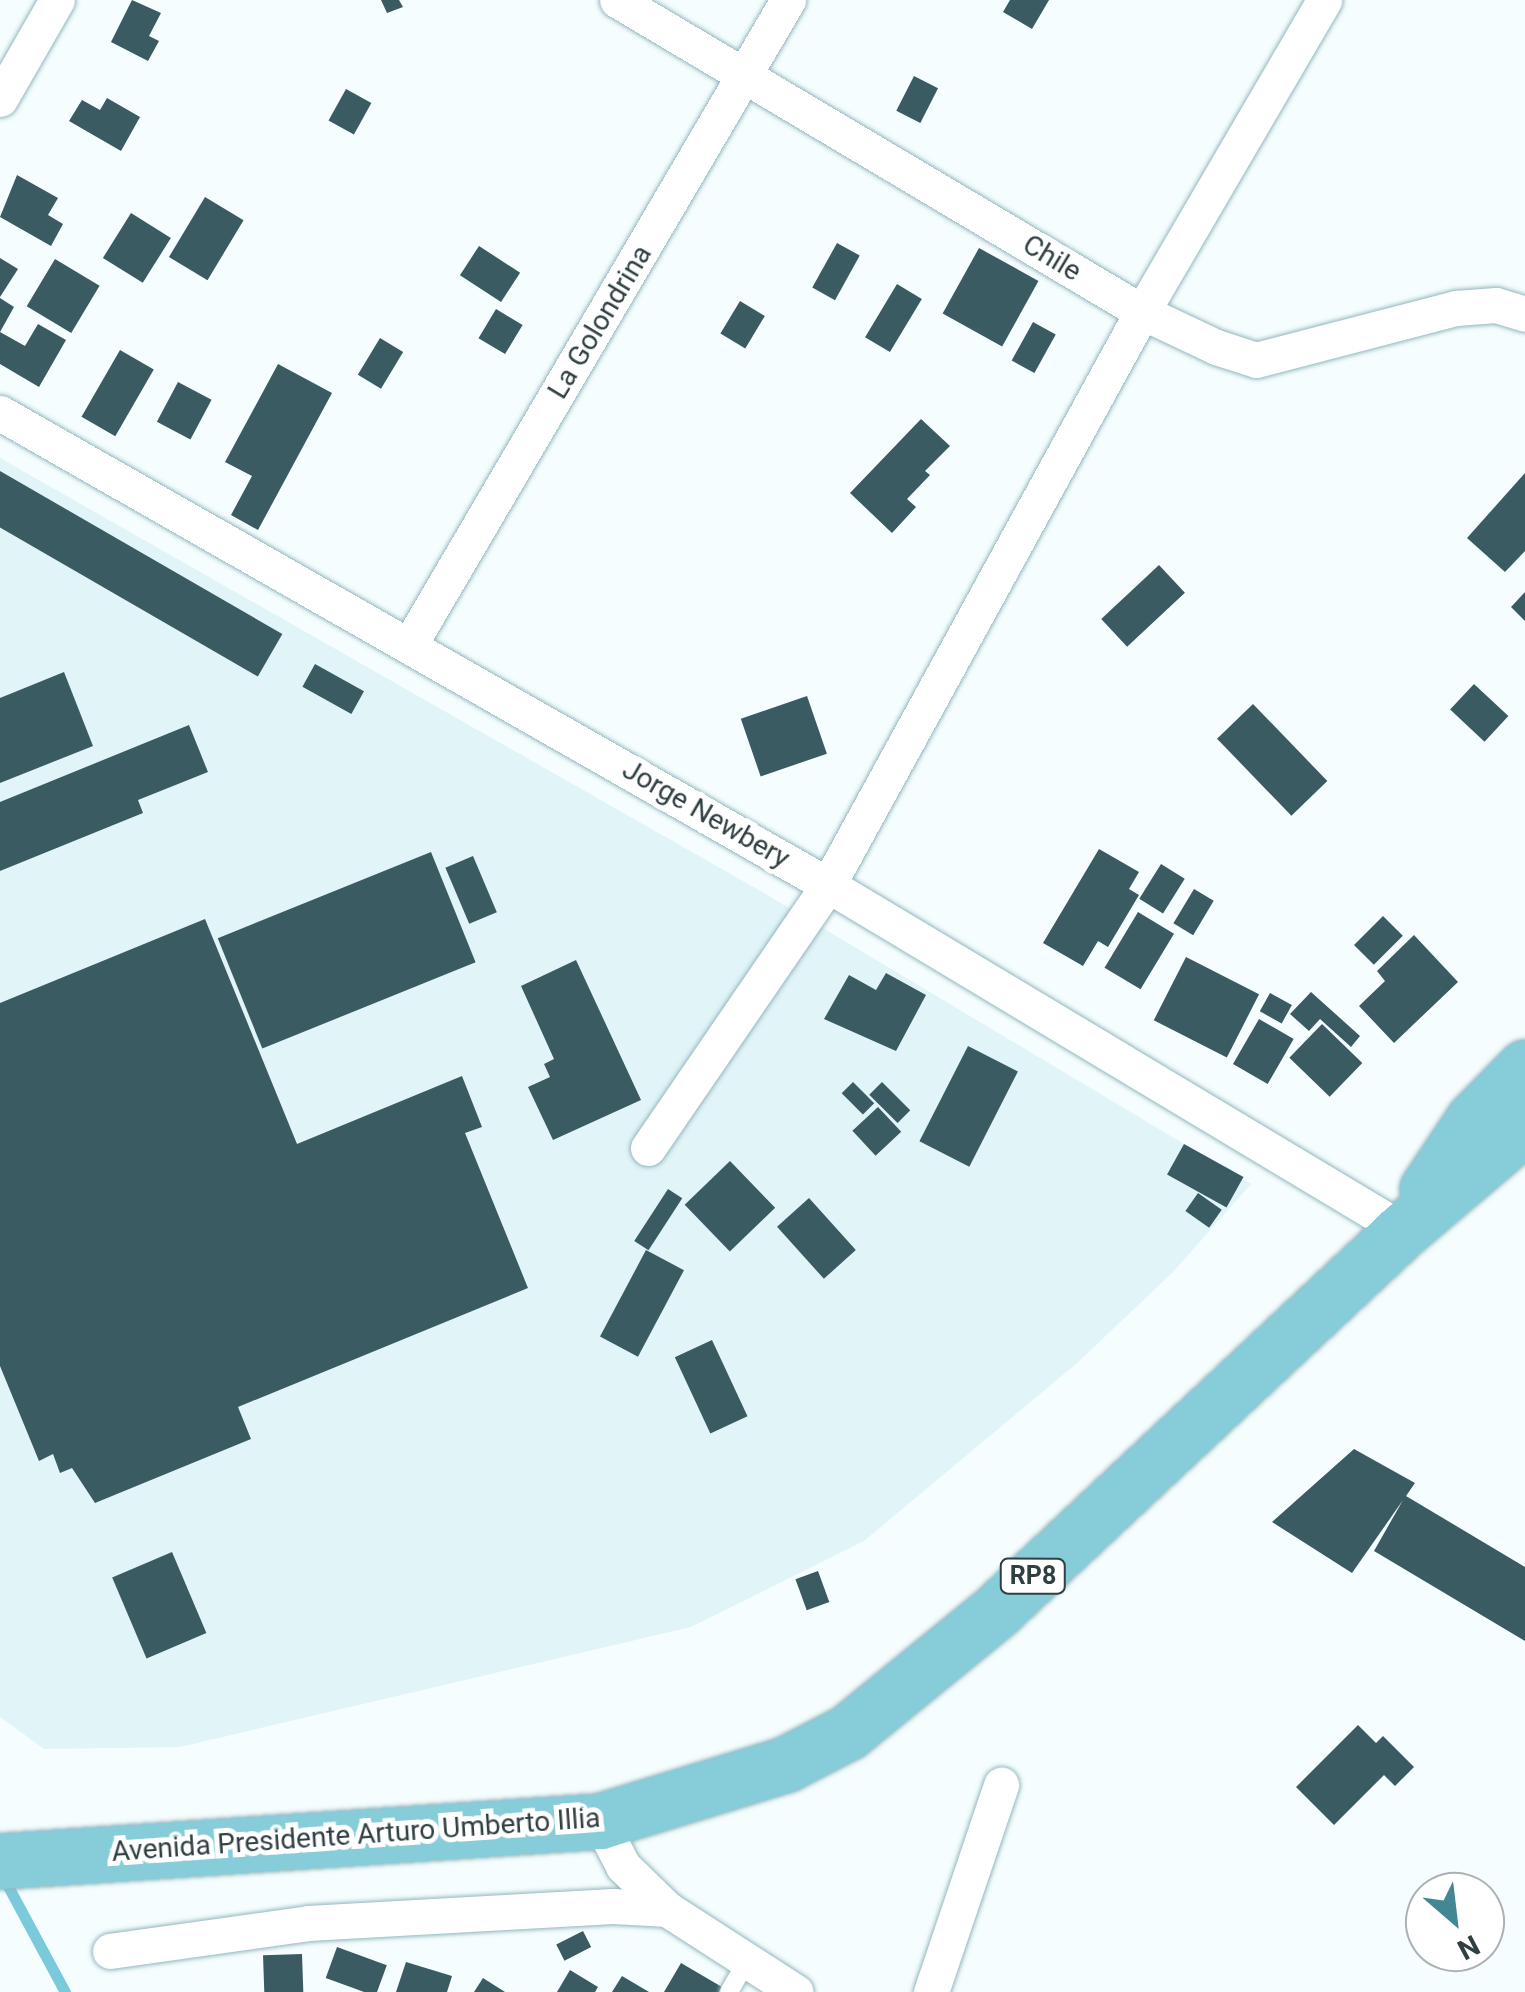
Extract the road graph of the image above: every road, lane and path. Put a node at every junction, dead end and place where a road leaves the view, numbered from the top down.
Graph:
1 (57, 0) edge
2 (616, 0) edge
3 (788, 0) edge
4 (1324, 0) edge
5 (746, 75) junction
6 (0, 99) edge
7 (1142, 312) junction
8 (1525, 314) edge
9 (0, 413) edge
10 (410, 644) junction
11 (828, 884) junction
12 (1525, 1067) edge
13 (1525, 1126) edge
14 (648, 1148) dead end
15 (1403, 1230) junction
16 (1001, 1785) dead end
17 (600, 1821) junction
18 (0, 1860) edge
19 (666, 1909) junction
20 (110, 1951) dead end
21 (738, 1977) edge
22 (796, 1992) edge
23 (931, 1992) edge

1 - 6 street
2 - 5 street, Chile
3 - 5 street, La Golondrina
4 - 7 street
5 - 7 street, Chile
5 - 10 street, La Golondrina
7 - 8 street, Chile
7 - 11 street
9 - 10 street, Jorge Newbery
10 - 11 street, Jorge Newbery
11 - 14 street
11 - 15 street, Jorge Newbery
12 - 15 main road, Avenida Presidente Arturo Umberto Illia / RP8
13 - 15 main road, Avenida Presidente Arturo Umberto Illia / RP8
15 - 17 main road, Avenida Presidente Arturo Umberto Illia / RP8
16 - 23 street
17 - 18 main road, Avenida Presidente Arturo Umberto Illia / RP8
17 - 19 street
19 - 20 street
19 - 21 street
21 - 22 street

